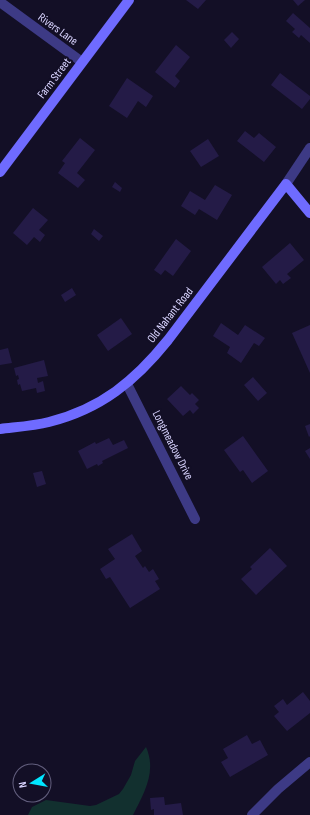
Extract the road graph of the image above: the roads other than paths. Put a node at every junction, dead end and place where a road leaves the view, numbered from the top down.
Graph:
1 (129, 0) edge
2 (0, 2) edge
3 (82, 62) junction
4 (310, 148) edge
5 (0, 172) edge
6 (286, 184) junction
7 (310, 212) edge
8 (127, 384) junction
9 (0, 429) edge
10 (195, 518) dead end
11 (310, 762) edge
12 (252, 815) edge

1 - 3 street, Farm Street
2 - 3 street, Rivers Lane
3 - 5 street, Farm Street
4 - 6 street, Old Nahant Road
6 - 7 street
6 - 8 street, Old Nahant Road
8 - 9 street, Old Nahant Road
8 - 10 street, Longmeadow Drive
11 - 12 street

